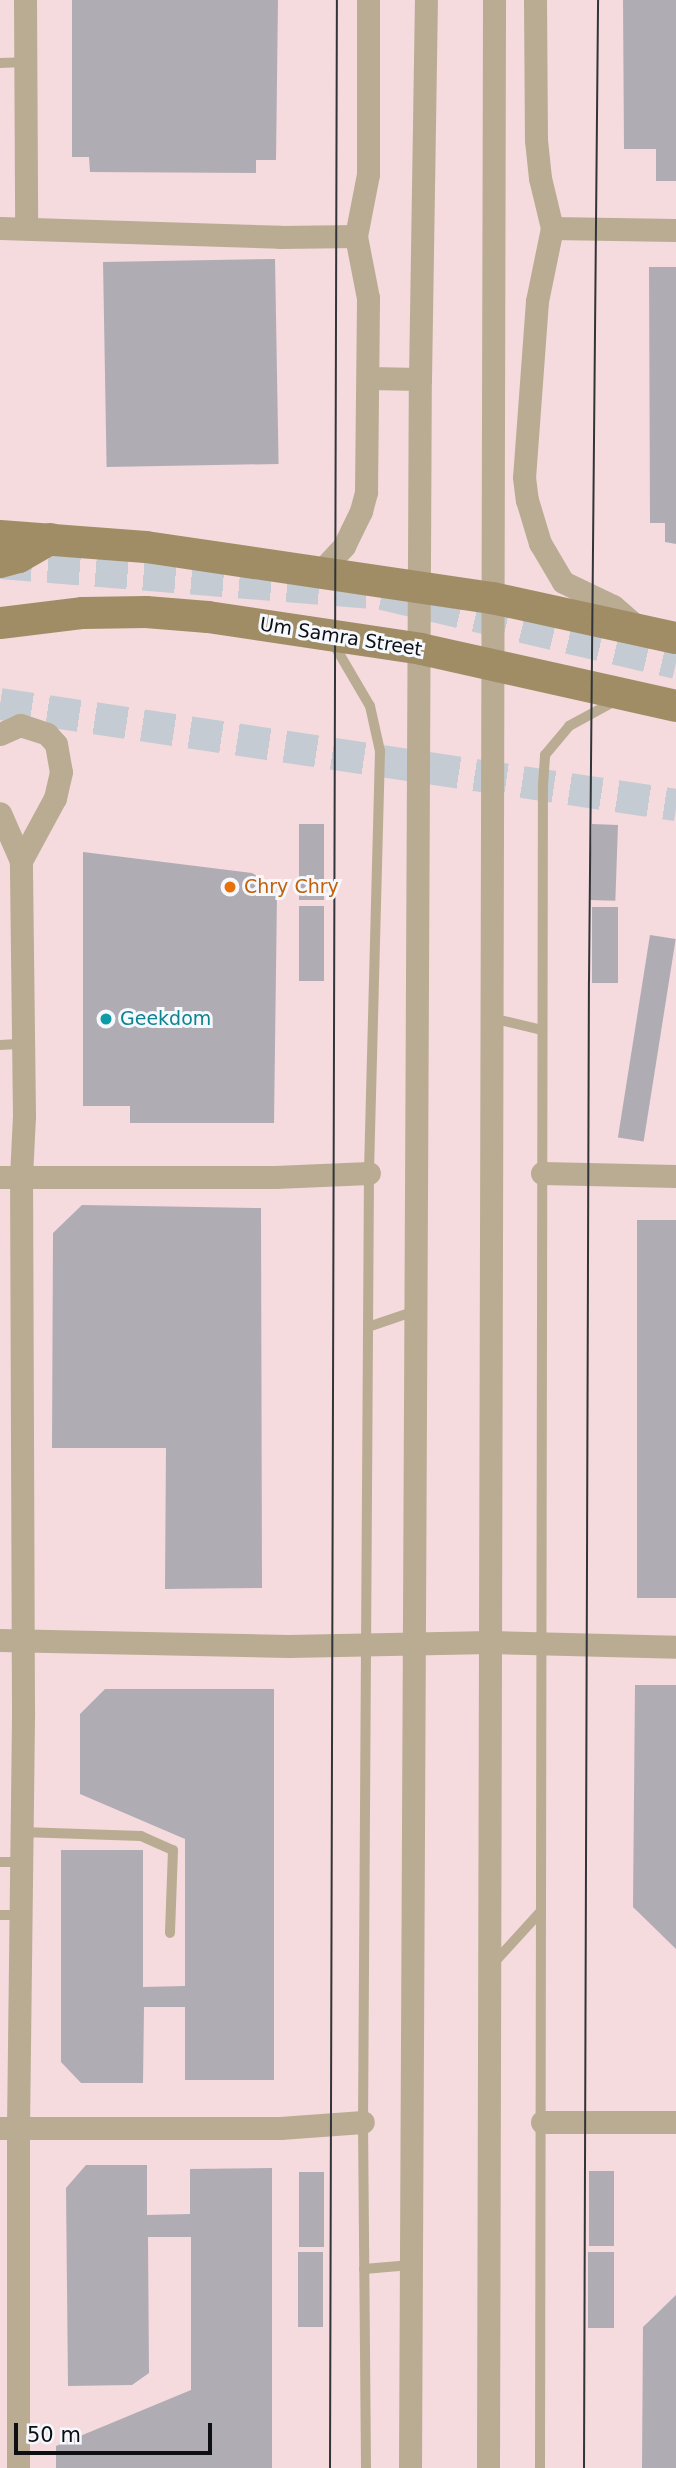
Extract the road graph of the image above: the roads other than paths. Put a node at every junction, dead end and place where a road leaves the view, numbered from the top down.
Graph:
1 (25, 0) edge
2 (368, 0) edge
3 (426, 0) edge
4 (494, 0) edge
5 (535, 0) edge
6 (25, 62) junction
7 (0, 63) edge
8 (0, 228) edge
9 (26, 228) junction
10 (552, 228) junction
11 (676, 230) edge
12 (356, 236) junction
13 (369, 378) junction
14 (420, 379) junction
15 (0, 536) edge
16 (51, 538) junction
17 (0, 562) edge
18 (318, 573) junction
19 (422, 589) junction
20 (492, 598) junction
21 (0, 623) edge
22 (639, 629) junction
23 (328, 634) junction
24 (676, 638) edge
25 (421, 649) junction
26 (492, 663) junction
27 (627, 696) junction
28 (676, 706) edge
29 (0, 734) edge
30 (0, 813) edge
31 (21, 861) junction
32 (492, 1018) junction
33 (542, 1030) junction
34 (11, 1044) edge
35 (369, 1173) junction
36 (542, 1173) junction
37 (676, 1176) edge
38 (11, 1177) edge
39 (417, 1310) junction
40 (368, 1327) junction
41 (0, 1640) edge
42 (23, 1641) junction
43 (491, 1642) junction
44 (539, 1643) junction
45 (367, 1646) junction
46 (414, 1646) junction
47 (676, 1647) edge
48 (22, 1832) junction
49 (11, 1862) edge
50 (541, 1911) junction
51 (11, 1915) edge
52 (170, 1933) dead end
53 (491, 1966) junction
54 (363, 2122) junction
55 (542, 2122) junction
56 (676, 2122) edge
57 (9, 2128) edge
58 (411, 2265) junction
59 (364, 2269) junction
60 (18, 2468) edge
61 (366, 2468) edge
62 (410, 2468) edge
63 (488, 2468) edge
64 (540, 2468) edge

1 - 6 street
2 - 12 street
3 - 14 street
4 - 20 street
5 - 10 street
6 - 7 lane
6 - 9 street
8 - 9 street
9 - 12 street
10 - 11 street
10 - 22 street
12 - 13 street
13 - 14 street
13 - 18 street
14 - 19 street
15 - 16 street
16 - 17 street
16 - 18 street
18 - 19 street
19 - 20 street
19 - 25 street
20 - 22 street
20 - 26 street
21 - 23 street, Um Samra Street
22 - 24 street
23 - 25 street, Um Samra Street
23 - 35 lane
25 - 26 street, Um Samra Street
25 - 39 street
26 - 27 street, Um Samra Street
26 - 32 street
27 - 28 street, Um Samra Street
27 - 33 lane
29 - 31 street
30 - 31 street
31 - 34 street
32 - 33 lane
32 - 43 street
33 - 36 lane
34 - 38 street
35 - 38 street
35 - 40 lane
36 - 37 street
36 - 44 lane
38 - 42 street
39 - 40 lane
39 - 46 street
40 - 45 lane
41 - 42 street
42 - 45 street
42 - 48 street
43 - 44 street
43 - 46 street
43 - 53 street
44 - 47 street
44 - 50 lane
45 - 46 street
45 - 54 lane
46 - 58 street
48 - 49 street
48 - 52 lane
49 - 51 street
50 - 53 lane
50 - 55 lane
51 - 57 street
53 - 63 street
54 - 57 street
54 - 59 lane
55 - 56 street
55 - 64 lane
57 - 60 street
58 - 59 lane
58 - 62 street
59 - 61 lane

